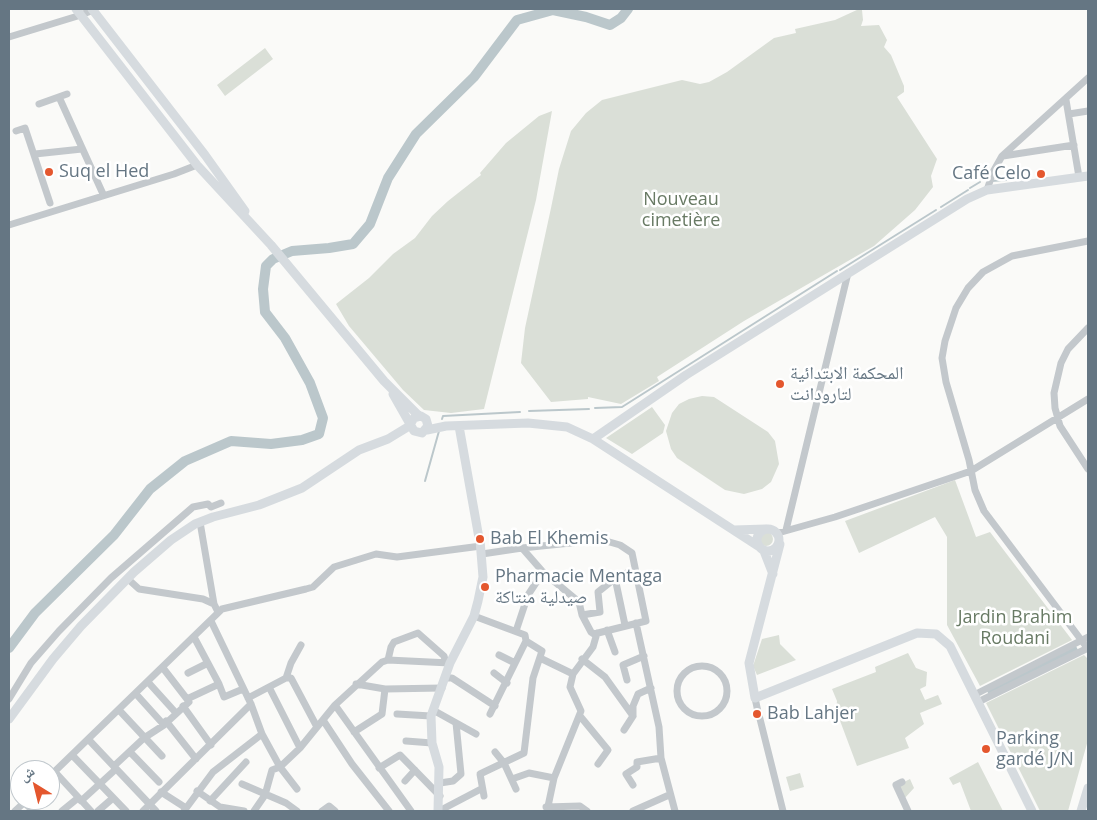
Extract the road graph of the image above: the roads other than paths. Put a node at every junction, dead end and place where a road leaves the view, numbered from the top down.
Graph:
1 (92, 9) edge
2 (79, 12) edge
3 (9, 37) edge
4 (1088, 78) edge
5 (67, 94) dead end
6 (58, 97) junction
7 (1066, 100) junction
8 (39, 104) dead end
9 (1088, 111) edge
10 (1069, 114) junction
11 (16, 131) dead end
12 (1074, 145) junction
13 (82, 149) junction
14 (34, 154) junction
15 (1002, 156) junction
16 (197, 165) junction
17 (1084, 177) edge
18 (987, 190) junction
19 (103, 194) junction
20 (50, 202) dead end
21 (253, 224) junction
22 (9, 225) edge
23 (1088, 241) edge
24 (848, 273) junction
25 (1088, 328) edge
26 (384, 381) junction
27 (1088, 399) edge
28 (1057, 419) junction
29 (425, 422) junction
30 (459, 426) junction
31 (413, 427) junction
32 (593, 439) junction
33 (1088, 469) edge
34 (971, 471) junction
35 (221, 503) dead end
36 (200, 522) junction
37 (767, 529) junction
38 (734, 530) junction
39 (782, 532) junction
40 (780, 544) junction
41 (480, 545) junction
42 (522, 548) junction
43 (761, 548) junction
44 (635, 570) junction
45 (543, 572) junction
46 (773, 574) junction
47 (615, 578) junction
48 (128, 579) junction
49 (214, 604) junction
50 (218, 612) junction
51 (582, 615) junction
52 (474, 616) junction
53 (211, 621) junction
54 (636, 623) junction
55 (625, 626) junction
56 (607, 630) junction
57 (516, 631) junction
58 (597, 633) junction
59 (194, 637) junction
60 (1088, 637) edge
61 (526, 641) junction
62 (1081, 641) junction
63 (301, 645) dead end
64 (1088, 648) edge
65 (615, 652) dead end
66 (499, 655) dead end
67 (644, 656) junction
68 (540, 658) junction
69 (582, 659) junction
70 (388, 660) junction
71 (515, 662) junction
72 (208, 663) junction
73 (448, 663) junction
74 (1030, 667) junction
75 (163, 668) junction
76 (188, 673) dead end
77 (494, 673) dead end
78 (573, 674) junction
79 (1033, 675) junction
80 (286, 678) junction
81 (446, 678) junction
82 (627, 680) dead end
83 (148, 682) junction
84 (506, 683) junction
85 (219, 684) junction
86 (356, 684) junction
87 (269, 687) junction
88 (442, 688) junction
89 (651, 688) junction
90 (243, 689) junction
91 (385, 689) junction
92 (677, 692) joint
93 (136, 694) junction
94 (755, 698) junction
95 (9, 699) edge
96 (976, 699) junction
97 (249, 701) junction
98 (185, 702) junction
99 (335, 704) junction
100 (495, 706) junction
101 (119, 710) junction
102 (176, 713) junction
103 (432, 713) junction
104 (397, 714) dead end
105 (490, 714) dead end
106 (580, 716) junction
107 (633, 716) junction
108 (9, 719) edge
109 (323, 720) junction
110 (165, 723) junction
111 (456, 723) junction
112 (317, 727) junction
113 (624, 730) dead end
114 (354, 732) junction
115 (262, 734) junction
116 (476, 734) dead end
117 (144, 738) junction
118 (88, 739) junction
119 (406, 741) dead end
120 (432, 743) junction
121 (211, 745) junction
122 (300, 748) junction
123 (130, 752) junction
124 (495, 752) dead end
125 (72, 755) junction
126 (162, 756) dead end
127 (661, 758) junction
128 (196, 759) junction
129 (246, 762) dead end
130 (504, 762) junction
131 (598, 764) dead end
132 (60, 766) edge
133 (115, 767) junction
134 (280, 767) junction
135 (379, 768) junction
136 (415, 770) junction
137 (554, 778) junction
138 (512, 779) junction
139 (60, 781) edge
140 (405, 781) dead end
141 (159, 782) dead end
142 (902, 782) dead end
143 (100, 784) junction
144 (242, 784) dead end
145 (440, 784) junction
146 (633, 785) dead end
147 (1088, 788) edge
148 (297, 789) dead end
149 (516, 789) dead end
150 (197, 791) junction
151 (162, 792) junction
152 (265, 795) junction
153 (669, 795) junction
154 (440, 796) junction
155 (113, 798) junction
156 (80, 800) junction
157 (210, 801) junction
158 (150, 804) junction
159 (218, 809) edge
160 (546, 809) edge
161 (89, 810) edge
162 (185, 810) edge
163 (62, 811) edge
164 (98, 811) edge
165 (126, 811) edge
166 (143, 811) edge
167 (156, 811) edge
168 (244, 811) edge
169 (254, 811) edge
170 (297, 811) edge
171 (322, 811) edge
172 (335, 811) edge
173 (390, 811) edge
174 (411, 811) edge
175 (438, 811) edge
176 (587, 811) edge
177 (633, 811) edge
178 (675, 811) edge
179 (782, 811) edge
180 (908, 811) edge
181 (1032, 811) edge
182 (1081, 811) edge

1 - 2 street
1 - 21 street
2 - 3 street
2 - 16 street
4 - 7 street
5 - 6 street
6 - 8 street
6 - 13 street
7 - 10 street
7 - 15 street
9 - 10 street
10 - 12 street
11 - 14 street
12 - 15 street
12 - 17 street
13 - 14 street
13 - 19 street
14 - 20 street
15 - 18 street
16 - 19 street
16 - 21 street
17 - 18 street
18 - 24 street
19 - 22 street
21 - 26 street
23 - 34 street
24 - 32 street
24 - 39 street
25 - 28 street
26 - 29 street
26 - 31 street
27 - 28 street
28 - 33 street
28 - 34 street
29 - 30 street
29 - 31 street
29 - 31 street
30 - 32 street
30 - 41 street
31 - 36 street
32 - 38 street
34 - 39 street
34 - 62 street
35 - 95 street
36 - 48 street
36 - 49 street
37 - 38 street
37 - 39 street
37 - 43 street
38 - 43 street
39 - 40 street
40 - 43 street
40 - 46 street
41 - 42 street
41 - 50 street
41 - 52 street
42 - 44 street
42 - 45 street
43 - 46 street
44 - 47 street
44 - 54 street
45 - 51 street
45 - 57 street
46 - 94 street
47 - 51 street
47 - 55 street
48 - 49 street
48 - 108 street
49 - 50 street
50 - 53 street
51 - 58 street
52 - 57 street
52 - 73 street
53 - 59 street
53 - 90 street
54 - 55 street
54 - 67 street
55 - 56 street
56 - 58 street
56 - 65 street
57 - 61 street
58 - 69 street
59 - 72 street
59 - 75 street
60 - 62 street
61 - 68 street
61 - 71 street
62 - 64 street
62 - 74 street
63 - 80 street
64 - 79 street
66 - 71 street
67 - 82 street
67 - 89 street
68 - 78 street
68 - 130 street
69 - 78 street
69 - 107 street
70 - 73 street
70 - 73 street
70 - 86 street
71 - 84 street
72 - 76 street
72 - 85 street
73 - 81 street
74 - 79 street
74 - 96 street
75 - 83 street
75 - 98 street
77 - 84 street
78 - 106 street
79 - 96 street
80 - 87 street
80 - 112 street
81 - 88 street
81 - 100 street
83 - 93 street
83 - 102 street
84 - 100 street
85 - 90 street
85 - 98 street
86 - 91 street
86 - 99 street
87 - 97 street
87 - 122 street
88 - 91 street
88 - 103 street
89 - 107 street
89 - 127 street
90 - 97 street
91 - 114 street
92 - 92 street
93 - 101 street
93 - 110 street
94 - 96 street
94 - 179 street
96 - 181 street
97 - 115 street
97 - 121 street
98 - 102 street
98 - 121 street
99 - 109 street
99 - 114 street
100 - 105 street
101 - 117 street
101 - 118 street
102 - 110 street
103 - 104 street
103 - 111 street
103 - 120 street
106 - 131 street
106 - 137 street
107 - 113 street
109 - 112 street
109 - 173 street
110 - 117 street
110 - 128 street
111 - 116 street
111 - 145 street
112 - 122 street
114 - 135 street
115 - 134 street
115 - 150 street
117 - 123 street
117 - 126 street
118 - 125 street
118 - 133 street
119 - 120 street
120 - 145 street
121 - 128 street
122 - 134 street
123 - 133 street
123 - 141 street
124 - 130 street
125 - 132 street
125 - 143 street
127 - 146 street
127 - 153 street
128 - 151 street
129 - 157 street
130 - 138 street
130 - 175 street
133 - 143 street
133 - 158 street
134 - 148 street
134 - 152 street
135 - 136 street
135 - 174 street
136 - 140 street
136 - 154 street
137 - 138 street
137 - 160 street
138 - 149 street
139 - 156 street
142 - 180 street
143 - 155 street
143 - 156 street
144 - 152 street
145 - 154 street
147 - 182 street
150 - 157 street
150 - 162 street
151 - 158 street
151 - 162 street
152 - 169 street
152 - 170 street
153 - 177 street
153 - 178 street
154 - 175 street
155 - 164 street
155 - 165 street
156 - 161 street
156 - 163 street
157 - 159 street
158 - 166 street
158 - 167 street
159 - 168 street
160 - 176 street
171 - 172 street

